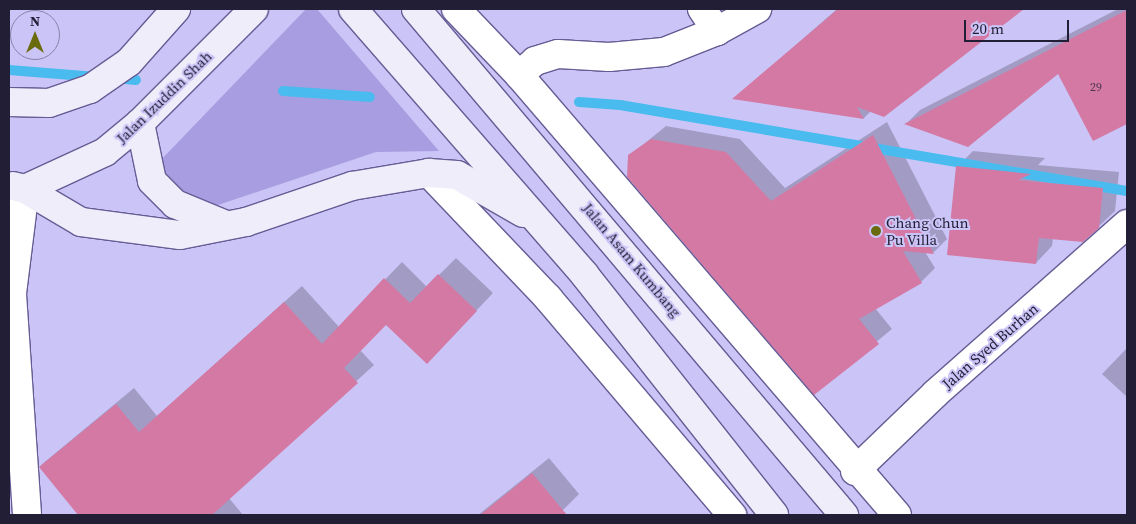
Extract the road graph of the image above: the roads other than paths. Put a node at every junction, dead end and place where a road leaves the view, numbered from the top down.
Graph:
1 (176, 9) edge
2 (254, 9) edge
3 (352, 9) edge
4 (416, 9) edge
5 (456, 9) edge
6 (702, 9) edge
7 (757, 9) edge
8 (717, 31) junction
9 (519, 75) junction
10 (9, 102) edge
11 (140, 123) junction
12 (429, 173) junction
13 (17, 187) edge
14 (536, 220) junction
15 (1127, 224) edge
16 (226, 225) junction
17 (13, 391) edge
18 (855, 471) junction
19 (27, 515) edge
20 (732, 515) edge
21 (774, 515) edge
22 (844, 515) edge
23 (897, 515) edge

1 - 10 main road
2 - 11 main road, Jalan Izuddin Shah
3 - 14 main road
4 - 22 main road, Jalan Asam Kumbang
5 - 9 street
6 - 8 street
7 - 8 street
8 - 9 street
9 - 18 street
11 - 13 main road, Jalan Izuddin Shah
11 - 16 main road
12 - 14 main road
12 - 16 main road
12 - 20 street
13 - 16 main road
13 - 17 street
14 - 21 main road
15 - 18 street, Jalan Syed Burhan
17 - 19 street
18 - 23 street

